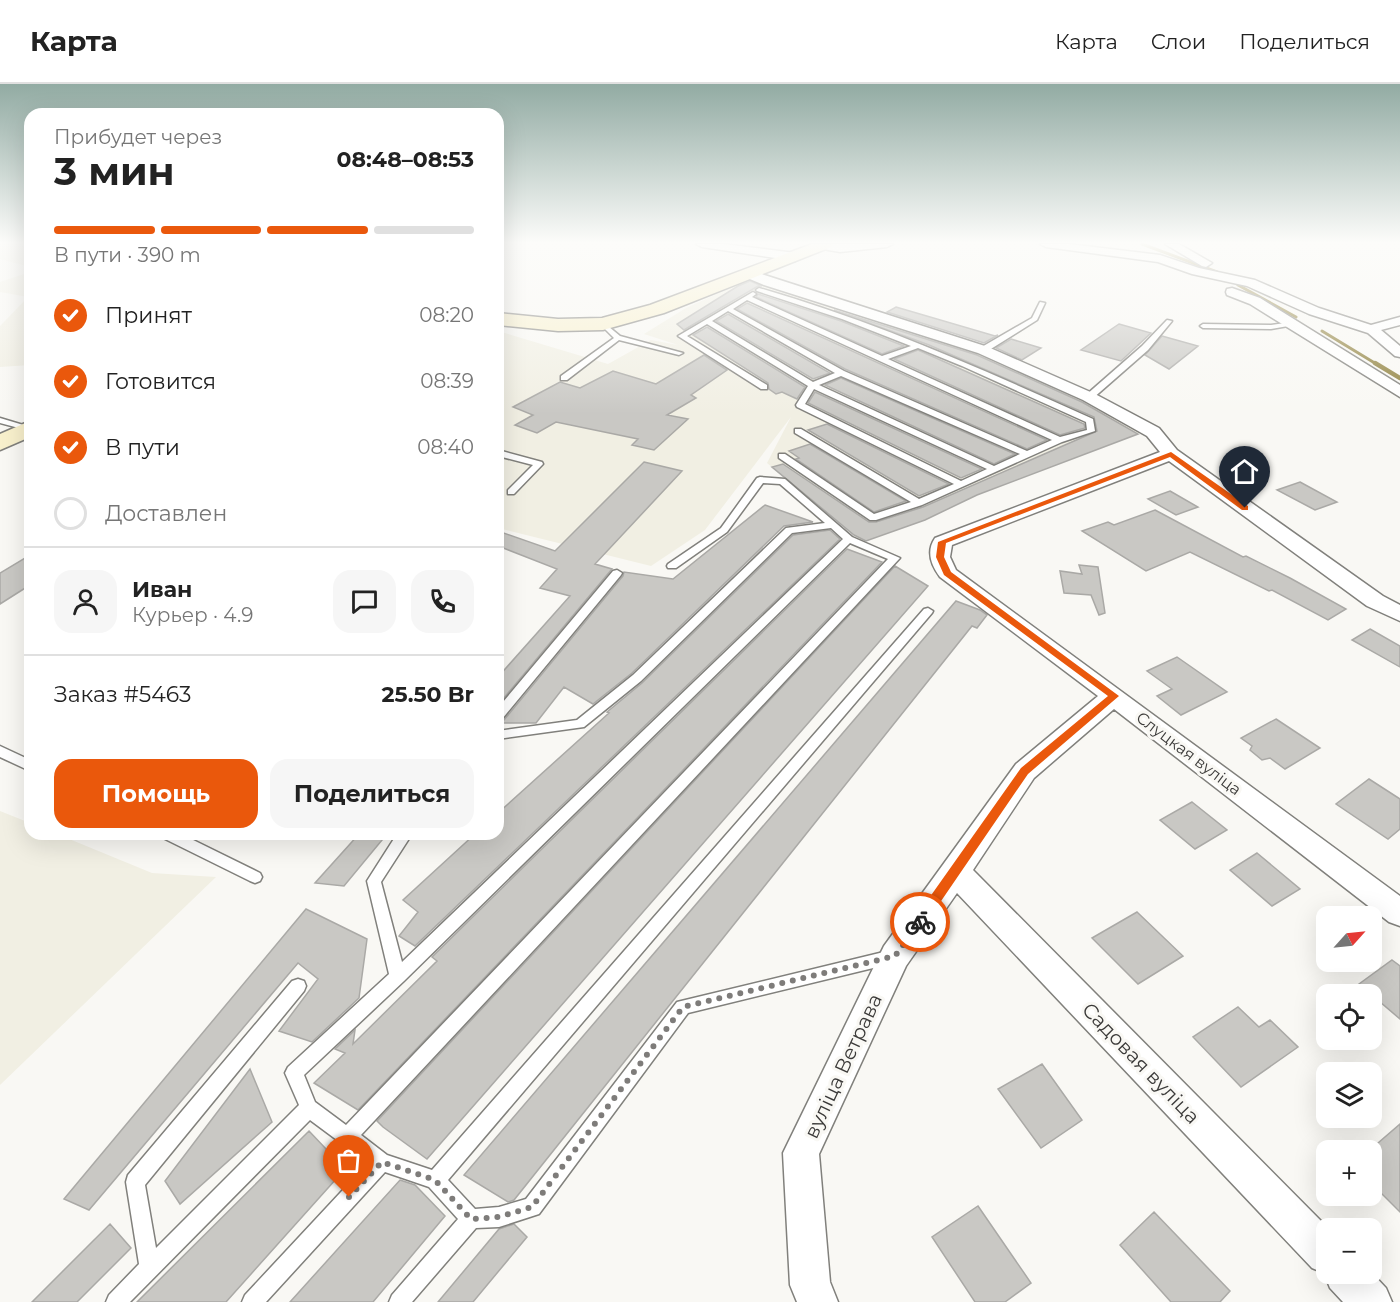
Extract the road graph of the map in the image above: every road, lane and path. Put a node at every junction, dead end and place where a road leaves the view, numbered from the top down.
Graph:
1 (688, 301) edge
2 (743, 301) edge
3 (754, 301) edge
4 (803, 301) edge
5 (820, 301) edge
6 (1255, 301) edge
7 (1293, 301) edge
8 (1042, 303) dead end
9 (729, 309) junction
10 (504, 320) edge
11 (707, 321) junction
12 (1169, 321) dead end
13 (1400, 321) edge
14 (603, 324) junction
15 (1292, 324) junction
16 (1356, 326) junction
17 (1203, 327) dead end
18 (1373, 330) junction
19 (618, 338) junction
20 (915, 346) junction
21 (983, 350) junction
22 (679, 353) dead end
23 (1400, 353) edge
24 (882, 359) junction
25 (841, 373) junction
26 (564, 378) dead end
27 (812, 385) junction
28 (764, 387) dead end
29 (1400, 392) edge
30 (1089, 398) junction
31 (0, 420) edge
32 (24, 427) edge
33 (24, 431) edge
34 (798, 431) dead end
35 (1059, 440) junction
36 (0, 443) edge
37 (1026, 454) junction
38 (1171, 454) junction
39 (504, 455) edge
40 (782, 456) dead end
41 (992, 468) junction
42 (959, 483) junction
43 (511, 492) dead end
44 (919, 503) junction
45 (834, 525) junction
46 (849, 539) junction
47 (672, 566) dead end
48 (618, 573) dead end
49 (928, 610) dead end
50 (1400, 614) edge
51 (1114, 696) junction
52 (504, 709) edge
53 (504, 734) edge
54 (0, 752) edge
55 (24, 763) edge
56 (180, 840) edge
57 (401, 840) edge
58 (956, 872) junction
59 (255, 877) dead end
60 (1399, 912) edge
61 (895, 956) junction
62 (398, 976) junction
63 (298, 986) dead end
64 (309, 1108) junction
65 (347, 1137) junction
66 (382, 1162) junction
67 (435, 1180) junction
68 (471, 1219) junction
69 (1316, 1244) edge
70 (150, 1268) junction
71 (1354, 1284) edge
72 (116, 1302) edge
73 (252, 1302) edge
74 (399, 1302) edge
75 (818, 1302) edge
76 (1372, 1302) edge

1 - 14 street
2 - 9 lane
3 - 24 lane
4 - 20 lane
5 - 21 street
6 - 15 street
7 - 16 street
8 - 21 lane
9 - 11 lane
9 - 25 lane
10 - 14 street
11 - 27 lane
11 - 28 lane
12 - 30 lane
13 - 18 street
14 - 19 lane
15 - 16 street
15 - 17 lane
15 - 29 street
16 - 18 street
18 - 23 street
19 - 22 lane
19 - 26 lane
20 - 24 lane
20 - 35 lane
21 - 30 street
24 - 35 lane
25 - 27 lane
25 - 37 lane
27 - 41 lane
27 - 42 lane
30 - 38 street
31 - 32 lane
33 - 36 street
34 - 44 lane
35 - 37 lane
37 - 41 lane
38 - 50 street
38 - 51 street, Слуцкая вуліца
39 - 43 lane
40 - 44 lane
41 - 42 lane
42 - 44 lane
45 - 46 lane
45 - 47 lane
45 - 53 lane
46 - 62 lane
46 - 65 lane
48 - 52 lane
49 - 67 lane
51 - 58 street, вуліца Ветрава
51 - 60 street, Слуцкая вуліца
54 - 55 lane
56 - 59 lane
57 - 62 lane
58 - 61 street, вуліца Ветрава
58 - 69 street, Садовая вуліца
61 - 68 lane
61 - 75 street, вуліца Ветрава
62 - 64 lane
63 - 70 lane
64 - 65 lane
64 - 70 lane
65 - 66 lane
66 - 67 lane
66 - 73 lane
67 - 68 lane
68 - 74 lane
70 - 72 lane
71 - 76 street

